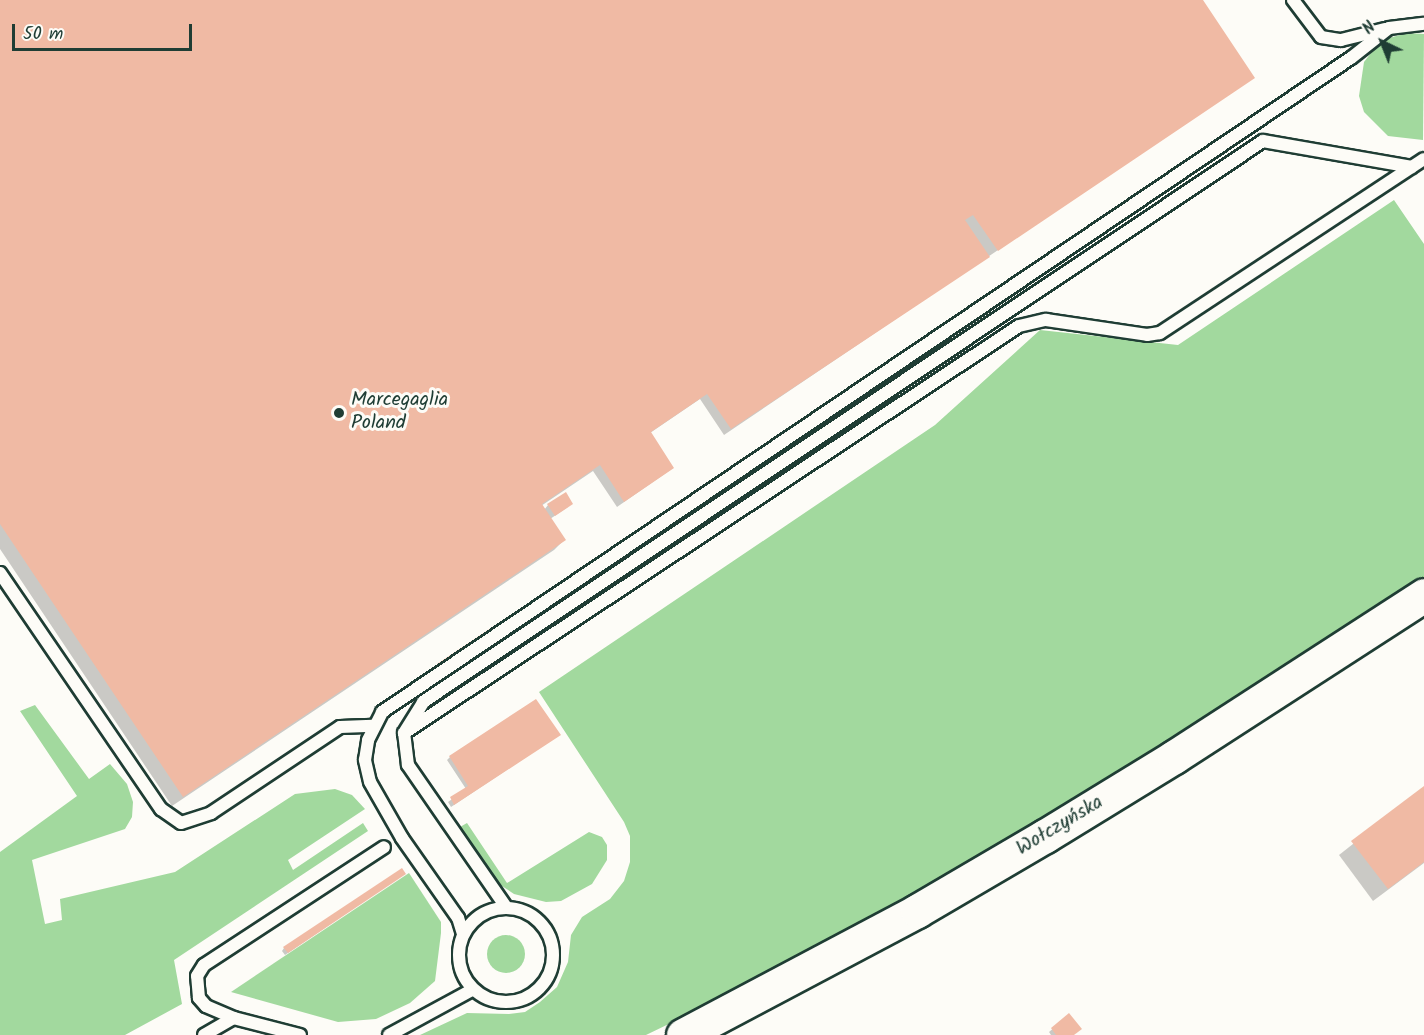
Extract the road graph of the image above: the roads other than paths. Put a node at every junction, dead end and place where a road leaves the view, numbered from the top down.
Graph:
1 (1293, 0) edge
2 (1424, 24) edge
3 (1389, 28) junction
4 (1424, 159) edge
5 (1412, 166) junction
6 (0, 573) edge
7 (1424, 595) edge
8 (373, 726) junction
9 (404, 734) junction
10 (384, 847) dead end
11 (506, 907) junction
12 (464, 934) junction
13 (472, 990) junction
14 (234, 1018) junction
15 (204, 1035) edge
16 (300, 1035) edge
17 (389, 1035) edge
18 (683, 1035) edge

1 - 3 lane
2 - 3 lane
3 - 8 lane
4 - 5 lane
5 - 9 lane
5 - 9 lane
6 - 8 lane
7 - 18 main road, Wołczyńska
8 - 12 lane
9 - 11 lane
10 - 14 lane
11 - 12 lane
11 - 13 lane
12 - 13 lane
13 - 17 lane
14 - 15 lane
14 - 16 lane

